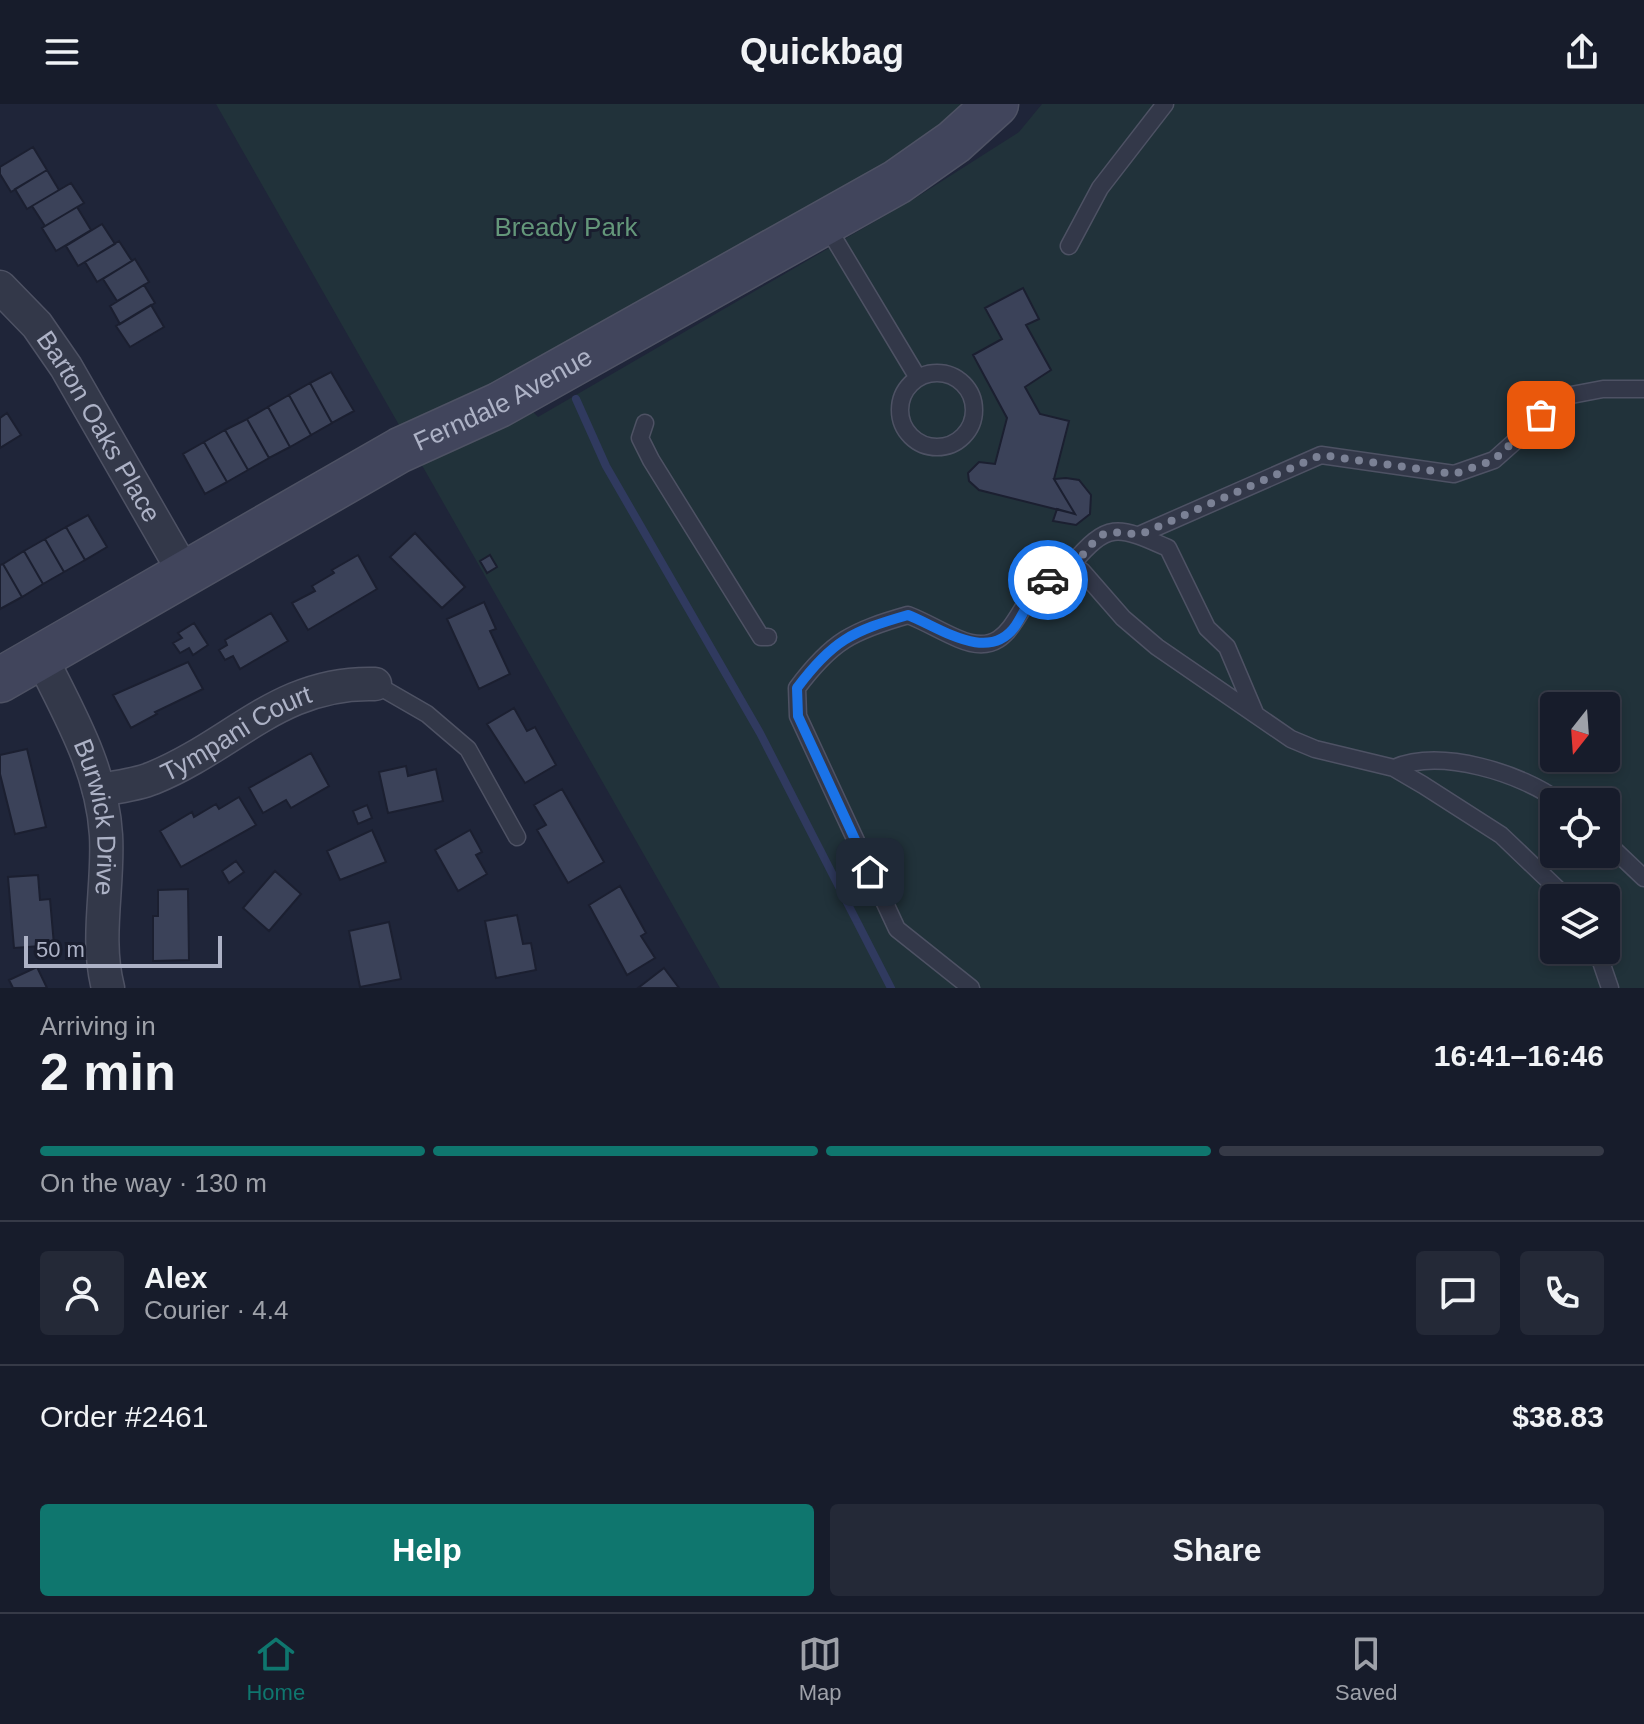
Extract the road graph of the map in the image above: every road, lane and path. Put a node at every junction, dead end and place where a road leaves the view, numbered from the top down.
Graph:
1 (996, 104) edge
2 (1165, 104) edge
3 (825, 222) junction
4 (1069, 246) dead end
5 (0, 287) edge
6 (918, 378) junction
7 (1644, 389) edge
8 (645, 423) dead end
9 (1139, 535) junction
10 (1071, 565) junction
11 (185, 574) junction
12 (768, 637) dead end
13 (41, 657) junction
14 (0, 680) edge
15 (375, 684) joint
16 (1255, 713) junction
17 (1394, 768) junction
18 (1540, 789) edge
19 (99, 790) junction
20 (517, 837) dead end
21 (1620, 855) edge
22 (1644, 878) edge
23 (1552, 884) edge
24 (1602, 964) edge
25 (108, 988) edge
26 (971, 988) edge
27 (1610, 988) edge

1 - 3 street, Ferndale Avenue
2 - 4 lane
3 - 6 lane
3 - 11 street, Ferndale Avenue
5 - 11 street, Barton Oaks Place
6 - 6 lane
7 - 9 lane
8 - 12 lane
9 - 10 lane
9 - 16 lane
10 - 16 lane
10 - 26 lane
11 - 13 street, Ferndale Avenue
13 - 14 street, Ferndale Avenue
13 - 19 street, Burwick Drive
15 - 19 street, Tympani Court
15 - 20 lane
16 - 17 lane
17 - 18 lane
17 - 23 lane
19 - 25 street, Burwick Drive
21 - 22 lane
24 - 27 lane

